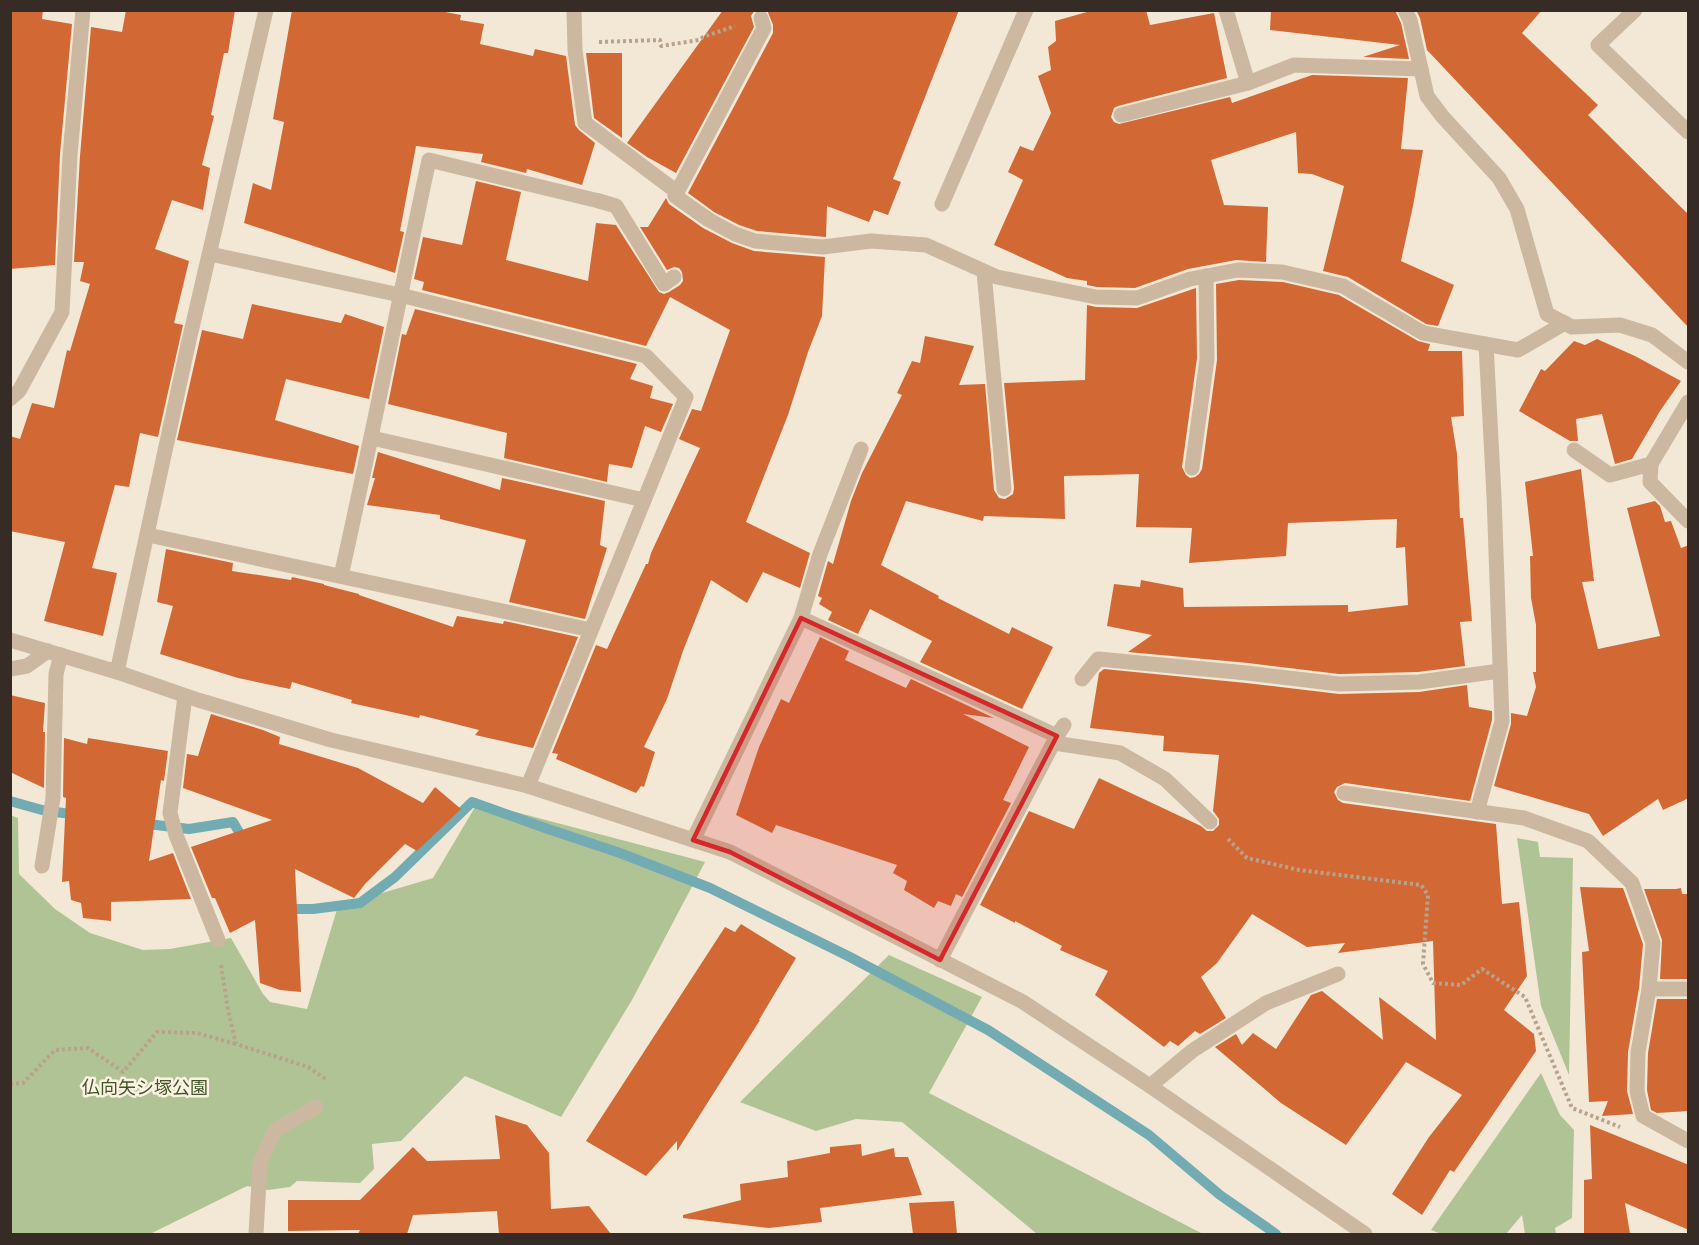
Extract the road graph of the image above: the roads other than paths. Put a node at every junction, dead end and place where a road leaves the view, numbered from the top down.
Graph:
1 (83, 10) edge
2 (266, 10) edge
3 (574, 10) edge
4 (1026, 10) edge
5 (1226, 10) edge
6 (1404, 10) edge
7 (1635, 10) edge
8 (761, 18) road end
9 (1421, 69) junction
10 (1248, 83) junction
11 (1121, 115) dead end
12 (1689, 132) edge
13 (677, 192) junction
14 (942, 204) dead end
15 (210, 254) junction
16 (984, 272) junction
17 (1206, 276) junction
18 (674, 277) dead end
19 (400, 295) junction
20 (1566, 323) junction
21 (1486, 344) junction
22 (1689, 362) edge
23 (10, 399) edge
24 (1689, 402) edge
25 (372, 438) junction
26 (861, 449) dead end
27 (1574, 450) dead end
28 (1651, 464) junction
29 (1192, 468) dead end
30 (1004, 489) dead end
31 (644, 500) junction
32 (1689, 521) edge
33 (148, 535) junction
34 (341, 576) junction
35 (801, 618) junction
36 (591, 630) junction
37 (10, 640) edge
38 (54, 653) junction
39 (10, 669) edge
40 (1500, 671) junction
41 (117, 672) junction
42 (1082, 679) dead end
43 (185, 696) junction
44 (1058, 735) junction
45 (528, 786) junction
46 (1344, 793) dead end
47 (1477, 812) junction
48 (1210, 822) road end
49 (693, 840) junction
50 (42, 866) dead end
51 (218, 940) road end
52 (940, 960) junction
53 (1338, 974) dead end
54 (1649, 989) junction
55 (1689, 989) edge
56 (1150, 1086) junction
57 (315, 1107) road end
58 (1689, 1141) edge
59 (256, 1234) edge
60 (1365, 1234) edge

1 - 23 street
2 - 15 street
3 - 13 street
4 - 14 street
5 - 10 street
6 - 9 street
7 - 12 street
8 - 13 street
9 - 10 street
9 - 20 street
10 - 11 street
13 - 16 street
15 - 19 street
15 - 33 street
16 - 17 street
16 - 30 street
17 - 21 street
17 - 29 street
18 - 19 street
19 - 25 street
19 - 31 street
20 - 21 street
20 - 22 street
21 - 40 street
24 - 28 street
25 - 31 street
25 - 34 street
26 - 35 street
27 - 28 street
28 - 32 street
31 - 36 street
33 - 34 street
33 - 41 street
34 - 36 street
35 - 44 street
35 - 49 street
36 - 45 street
37 - 38 street
38 - 39 street
38 - 41 street
38 - 50 street
40 - 42 street
40 - 47 street
41 - 43 street
43 - 45 street
43 - 51 street
44 - 48 street
44 - 52 street
45 - 49 street
46 - 47 street
47 - 54 street
49 - 52 street
52 - 56 street
53 - 56 street
54 - 55 street
54 - 58 street
56 - 60 street
57 - 59 street

